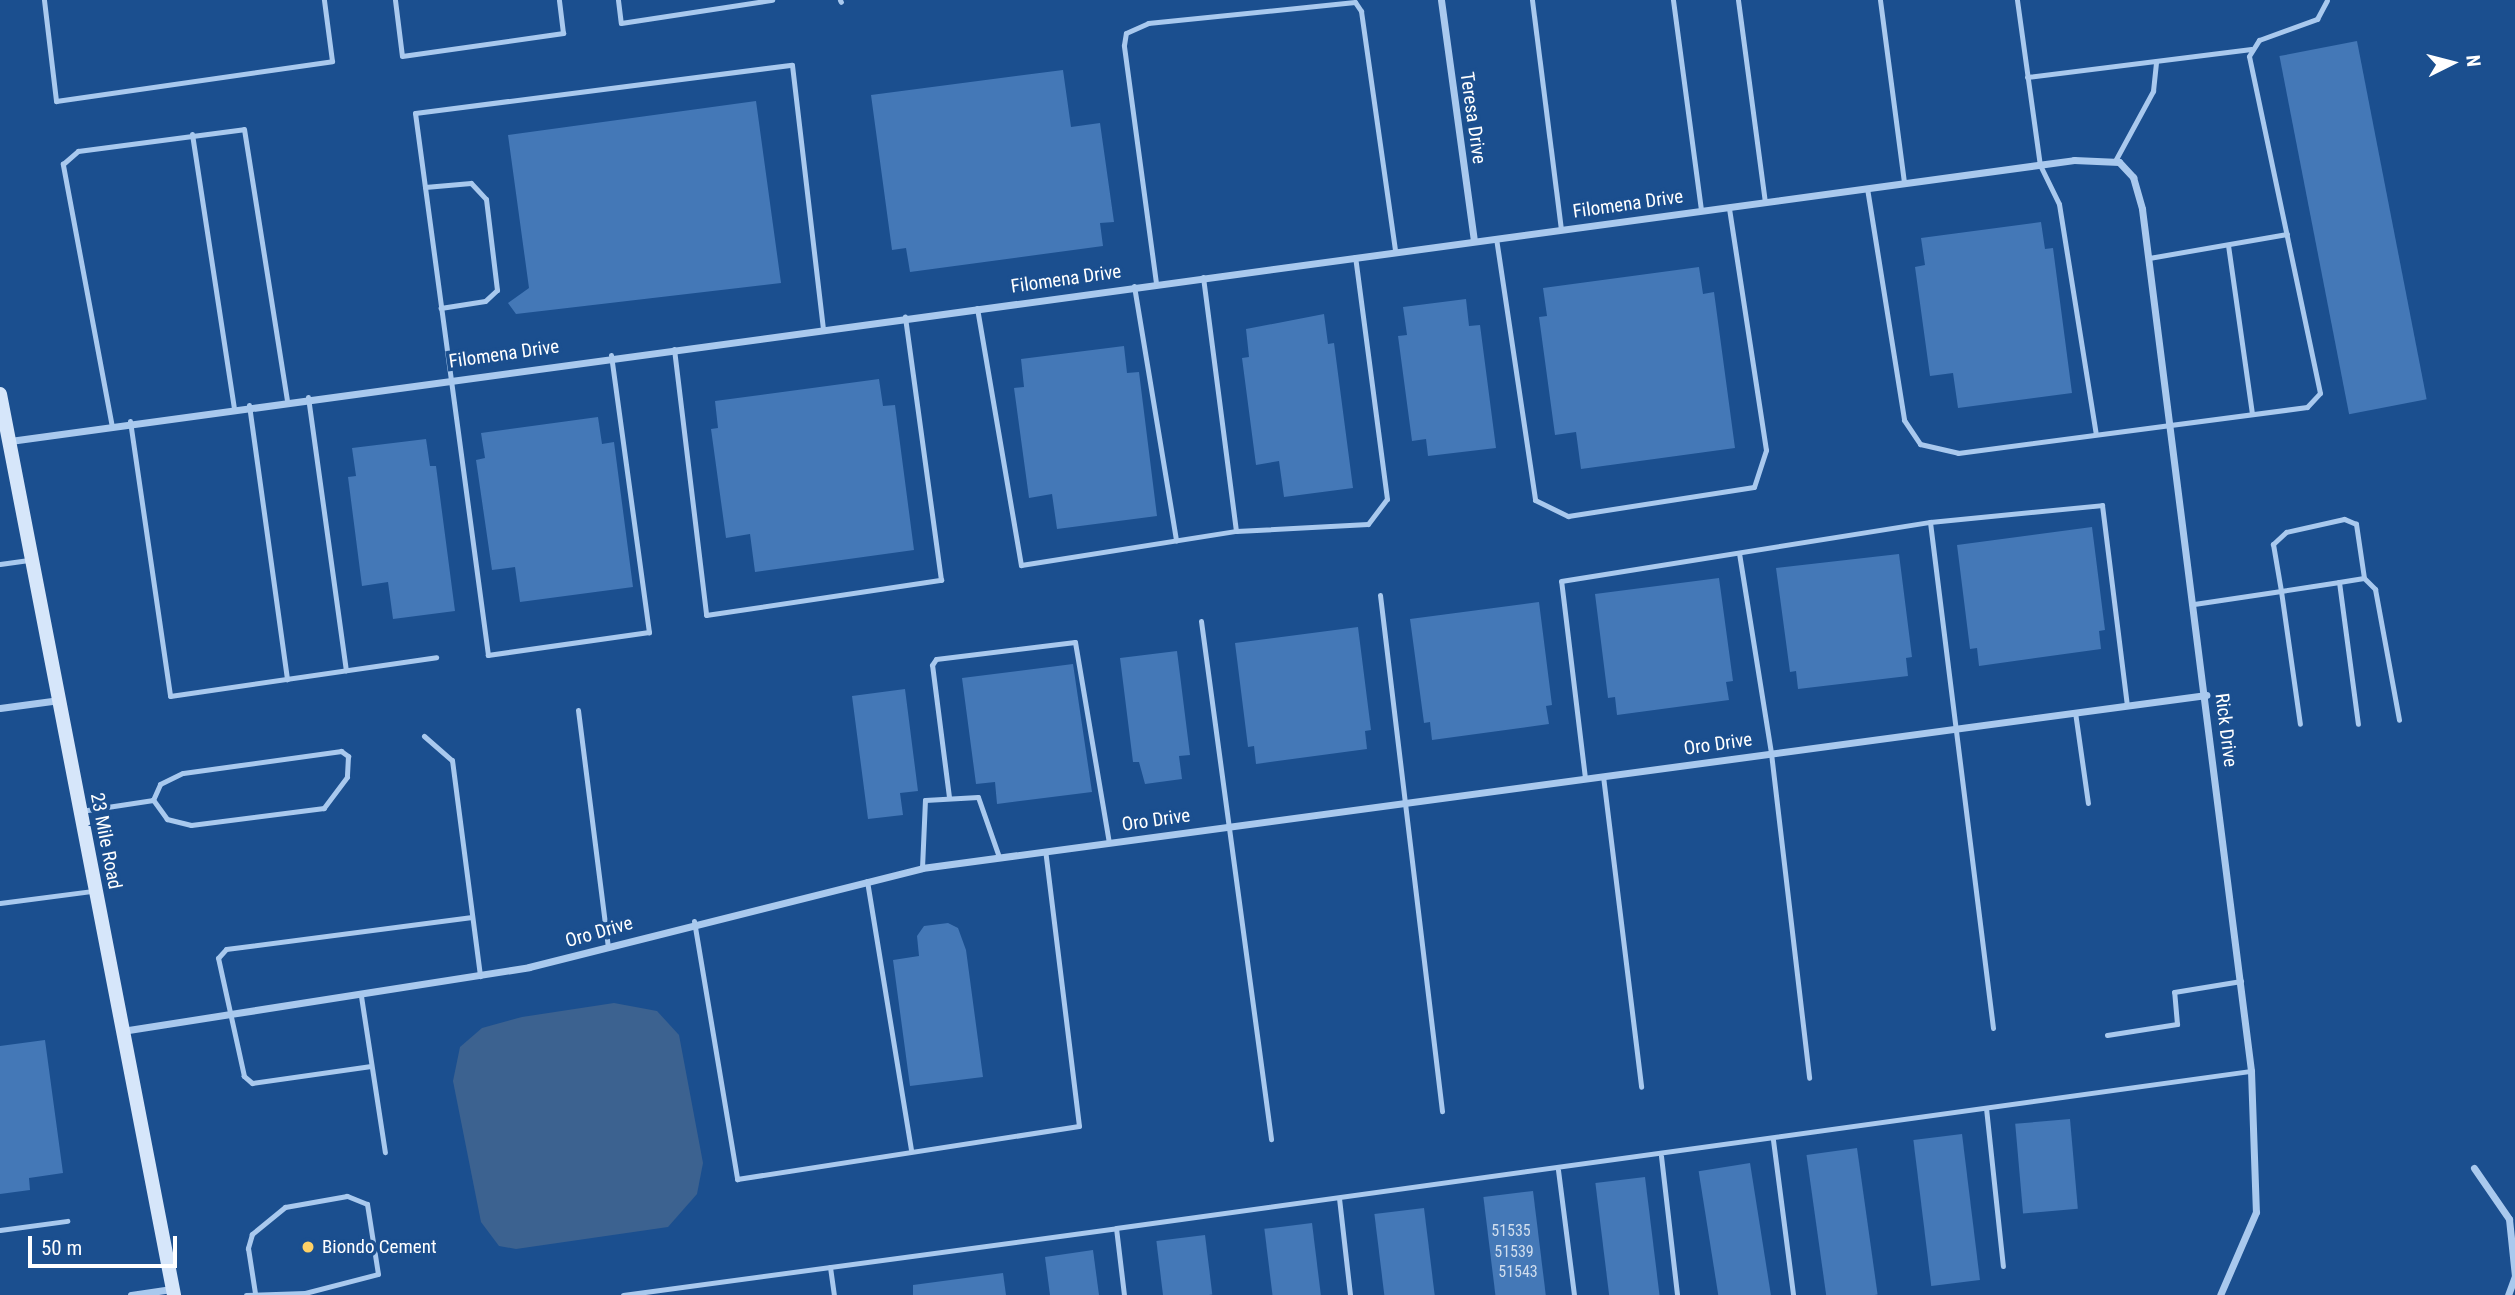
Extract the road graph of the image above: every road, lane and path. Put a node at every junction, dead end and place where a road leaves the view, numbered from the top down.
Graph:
1 (44, 0) edge
2 (324, 0) edge
3 (395, 0) edge
4 (559, 0) edge
5 (618, 0) edge
6 (772, 0) edge
7 (1363, 0) edge
8 (1441, 0) edge
9 (1531, 0) edge
10 (1673, 0) edge
11 (1738, 0) edge
12 (1880, 0) edge
13 (2017, 0) edge
14 (2327, 0) edge
15 (1355, 2) junction
16 (2251, 49) junction
17 (2156, 61) junction
18 (2028, 77) junction
19 (192, 134) junction
20 (2115, 161) junction
21 (2040, 165) junction
22 (2127, 166) joint
23 (1904, 183) junction
24 (425, 187) junction
25 (1867, 188) junction
26 (1765, 202) junction
27 (1729, 207) junction
28 (1701, 210) junction
29 (1561, 229) junction
30 (2287, 234) junction
31 (1496, 237) junction
32 (1474, 241) junction
33 (2228, 245) junction
34 (1395, 251) junction
35 (1355, 257) junction
36 (2149, 258) junction
37 (1203, 277) junction
38 (1156, 283) junction
39 (1133, 286) junction
40 (977, 307) junction
41 (441, 308) junction
42 (905, 316) junction
43 (823, 327) junction
44 (674, 347) junction
45 (611, 355) junction
46 (450, 377) junction
47 (0, 394) edge
48 (308, 397) junction
49 (287, 400) junction
50 (249, 405) junction
51 (234, 407) junction
52 (2252, 413) junction
53 (130, 421) junction
54 (2170, 423) junction
55 (112, 427) junction
56 (2096, 433) junction
57 (9, 441) junction
58 (1930, 522) junction
59 (1236, 531) junction
60 (1176, 541) junction
61 (1739, 553) junction
62 (32, 559) junction
63 (0, 564) edge
64 (2364, 578) junction
65 (2339, 582) junction
66 (2281, 591) junction
67 (1380, 594) dead end
68 (2194, 604) junction
69 (1201, 621) dead end
70 (436, 657) dead end
71 (346, 670) junction
72 (287, 679) junction
73 (2206, 695) junction
74 (60, 699) junction
75 (2127, 705) junction
76 (0, 708) edge
77 (578, 710) dead end
78 (2075, 712) junction
79 (2399, 720) dead end
80 (2300, 724) dead end
81 (2358, 724) dead end
82 (1957, 728) junction
83 (424, 736) dead end
84 (1770, 753) junction
85 (1603, 776) junction
86 (1585, 778) junction
87 (949, 797) junction
88 (153, 800) junction
89 (1409, 802) junction
90 (2088, 803) dead end
91 (81, 811) junction
92 (1231, 826) junction
93 (1109, 842) junction
94 (1045, 851) junction
95 (999, 857) junction
96 (922, 868) junction
97 (867, 880) junction
98 (96, 891) junction
99 (0, 903) edge
100 (472, 917) junction
101 (694, 921) junction
102 (608, 947) junction
103 (480, 976) junction
104 (2241, 981) junction
105 (361, 996) junction
106 (229, 1016) junction
107 (1993, 1028) dead end
108 (122, 1031) junction
109 (2107, 1035) dead end
110 (372, 1066) junction
111 (2250, 1071) junction
112 (1809, 1078) dead end
113 (1641, 1087) dead end
114 (1986, 1108) junction
115 (1443, 1111) dead end
116 (1271, 1139) dead end
117 (1773, 1140) junction
118 (911, 1150) junction
119 (384, 1152) dead end
120 (1661, 1156) junction
121 (2474, 1168) dead end
122 (1558, 1170) junction
123 (1339, 1198) junction
124 (67, 1221) dead end
125 (1116, 1228) junction
126 (0, 1230) edge
127 (2004, 1266) dead end
128 (830, 1267) junction
129 (173, 1292) edge
130 (255, 1293) edge
131 (131, 1295) edge
132 (246, 1295) edge
133 (623, 1295) edge
134 (834, 1295) edge
135 (1124, 1295) edge
136 (1350, 1295) edge
137 (1574, 1295) edge
138 (1677, 1295) edge
139 (1793, 1295) edge
140 (2220, 1295) edge
141 (2508, 1295) edge

1 - 2 lane
3 - 4 lane
5 - 6 lane
7 - 15 lane
8 - 32 street, Teresa Drive
9 - 29 lane
10 - 28 lane
11 - 26 lane
12 - 23 lane
13 - 18 lane
14 - 16 lane
15 - 34 lane
15 - 38 lane
16 - 17 lane
16 - 30 lane
17 - 18 lane
17 - 20 lane
18 - 21 lane
19 - 49 lane
19 - 51 lane
19 - 55 lane
20 - 21 street, Filomena Drive
20 - 22 street, Filomena Drive
21 - 23 street, Filomena Drive
21 - 56 lane
22 - 36 street, Rick Drive
23 - 25 street, Filomena Drive
24 - 41 lane
24 - 41 lane
24 - 43 lane
25 - 26 street, Filomena Drive
25 - 56 lane
26 - 27 street, Filomena Drive
27 - 28 street, Filomena Drive
27 - 31 lane
28 - 29 street, Filomena Drive
29 - 31 street, Filomena Drive
30 - 33 lane
30 - 52 lane
31 - 32 street, Filomena Drive
32 - 34 street, Filomena Drive
33 - 36 lane
33 - 52 lane
34 - 35 street, Filomena Drive
35 - 37 street, Filomena Drive
35 - 59 lane
36 - 54 street, Rick Drive
37 - 38 street, Filomena Drive
37 - 59 lane
38 - 39 street, Filomena Drive
39 - 40 street, Filomena Drive
39 - 60 lane
40 - 42 street, Filomena Drive
40 - 60 lane
41 - 46 lane
42 - 43 street, Filomena Drive
42 - 44 lane
43 - 44 street, Filomena Drive
44 - 45 street, Filomena Drive
45 - 46 street, Filomena Drive
45 - 46 lane
46 - 48 street, Filomena Drive
47 - 57 main road, 23 Mile Road
48 - 49 street, Filomena Drive
48 - 71 lane
49 - 50 street, Filomena Drive
50 - 51 street, Filomena Drive
50 - 72 lane
51 - 53 street, Filomena Drive
52 - 54 lane
53 - 55 street, Filomena Drive
53 - 72 lane
54 - 56 lane
54 - 68 street, Rick Drive
55 - 57 street, Filomena Drive
57 - 62 main road, 23 Mile Road
58 - 61 lane
58 - 75 lane
58 - 82 lane
59 - 60 lane
61 - 84 lane
61 - 86 lane
62 - 63 lane
62 - 74 main road, 23 Mile Road
64 - 65 lane
64 - 66 lane
64 - 79 lane
65 - 66 lane
65 - 81 lane
66 - 68 lane
66 - 80 lane
67 - 89 lane
68 - 73 street, Rick Drive
69 - 92 lane
70 - 71 lane
71 - 72 lane
73 - 75 street, Oro Drive
73 - 104 street, Rick Drive
74 - 76 street
74 - 91 main road, 23 Mile Road
75 - 78 street, Oro Drive
77 - 102 lane
78 - 82 street, Oro Drive
78 - 90 lane
82 - 84 street, Oro Drive
82 - 107 lane
83 - 100 lane
84 - 85 street, Oro Drive
84 - 112 lane
85 - 86 street, Oro Drive
85 - 113 lane
86 - 89 street, Oro Drive
87 - 93 lane
87 - 95 lane
87 - 96 lane
88 - 88 lane
88 - 91 lane
89 - 92 street, Oro Drive
89 - 115 lane
91 - 98 main road, 23 Mile Road
92 - 93 street, Oro Drive
92 - 116 lane
93 - 94 street, Oro Drive
94 - 95 street, Oro Drive
94 - 118 lane
95 - 96 street, Oro Drive
96 - 97 street, Oro Drive
97 - 101 street, Oro Drive
97 - 118 lane
98 - 99 lane
98 - 108 main road, 23 Mile Road
100 - 103 lane
100 - 106 lane
101 - 102 street, Oro Drive
101 - 118 lane
102 - 103 street, Oro Drive
103 - 105 street, Oro Drive
104 - 109 lane
104 - 111 street, Rick Drive
105 - 106 street, Oro Drive
105 - 110 lane
106 - 108 street, Oro Drive
106 - 110 lane
108 - 129 main road, 23 Mile Road
110 - 119 lane
111 - 114 lane
111 - 140 street, Rick Drive
114 - 117 lane
114 - 127 lane
117 - 120 lane
117 - 139 lane
120 - 122 lane
120 - 138 lane
121 - 141 street
122 - 123 lane
122 - 137 lane
123 - 125 lane
123 - 136 lane
124 - 126 lane
125 - 128 lane
125 - 135 lane
128 - 133 lane
128 - 134 lane
129 - 131 street
130 - 130 lane
130 - 132 lane

